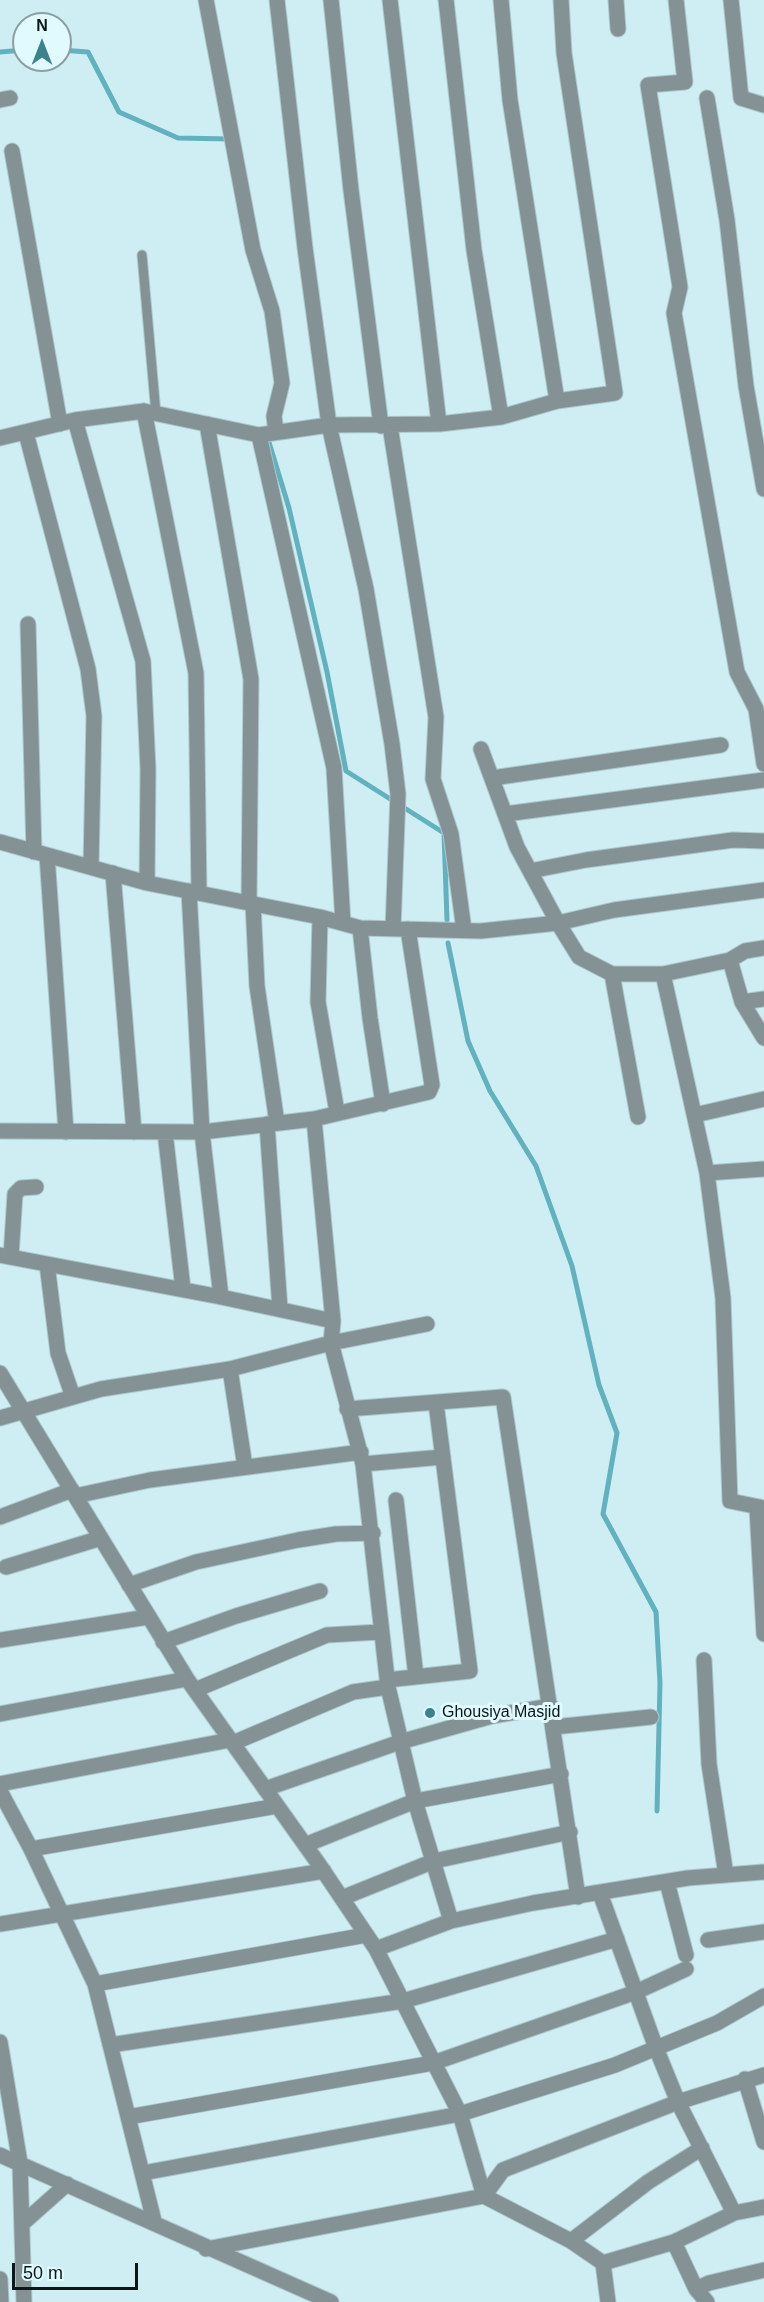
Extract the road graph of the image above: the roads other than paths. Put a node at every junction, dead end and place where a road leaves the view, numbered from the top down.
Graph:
1 (206, 0) edge
2 (278, 0) edge
3 (331, 0) edge
4 (390, 0) edge
5 (446, 0) edge
6 (501, 0) edge
7 (561, 0) edge
8 (616, 0) edge
9 (676, 0) edge
10 (731, 0) edge
11 (618, 29) dead end
12 (707, 98) dead end
13 (764, 105) edge
14 (12, 151) dead end
15 (142, 255) dead end
16 (557, 401) junction
17 (150, 412) junction
18 (501, 417) junction
19 (68, 422) junction
20 (207, 424) junction
21 (439, 424) junction
22 (329, 425) junction
23 (386, 426) junction
24 (276, 432) junction
25 (26, 433) junction
26 (259, 435) junction
27 (0, 438) edge
28 (764, 489) edge
29 (28, 624) dead end
30 (721, 745) dead end
31 (481, 749) dead end
32 (764, 764) edge
33 (492, 778) junction
34 (764, 780) edge
35 (505, 814) junction
36 (764, 841) edge
37 (0, 842) edge
38 (40, 853) junction
39 (91, 867) junction
40 (530, 871) junction
41 (113, 873) junction
42 (147, 883) junction
43 (764, 890) edge
44 (194, 892) junction
45 (251, 903) junction
46 (320, 917) junction
47 (344, 923) junction
48 (558, 923) junction
49 (360, 928) junction
50 (401, 929) junction
51 (464, 930) junction
52 (764, 948) edge
53 (730, 960) junction
54 (612, 974) junction
55 (663, 974) junction
56 (764, 999) edge
57 (742, 1002) junction
58 (764, 1038) edge
59 (764, 1099) edge
60 (383, 1104) junction
61 (337, 1112) junction
62 (694, 1115) junction
63 (638, 1117) dead end
64 (314, 1119) junction
65 (272, 1123) junction
66 (0, 1131) edge
67 (66, 1132) junction
68 (134, 1132) junction
69 (165, 1132) junction
70 (202, 1132) junction
71 (764, 1169) edge
72 (707, 1173) junction
73 (36, 1187) dead end
74 (5, 1256) edge
75 (48, 1264) junction
76 (183, 1289) junction
77 (221, 1296) junction
78 (280, 1309) junction
79 (333, 1321) junction
80 (427, 1324) dead end
81 (331, 1343) junction
82 (230, 1369) junction
83 (0, 1373) edge
84 (73, 1397) junction
85 (436, 1402) junction
86 (347, 1409) junction
87 (24, 1410) junction
88 (0, 1418) edge
89 (443, 1457) junction
90 (362, 1458) junction
91 (245, 1467) junction
92 (74, 1493) junction
93 (396, 1500) dead end
94 (760, 1508) edge
95 (0, 1517) edge
96 (373, 1533) junction
97 (101, 1538) junction
98 (6, 1567) dead end
99 (129, 1585) junction
100 (320, 1591) dead end
101 (148, 1617) junction
102 (380, 1632) junction
103 (764, 1634) edge
104 (0, 1640) edge
105 (163, 1642) junction
106 (704, 1660) dead end
107 (416, 1677) junction
108 (191, 1684) junction
109 (388, 1684) junction
110 (550, 1706) junction
111 (0, 1714) edge
112 (651, 1717) dead end
113 (554, 1727) junction
114 (231, 1741) junction
115 (400, 1742) junction
116 (561, 1774) junction
117 (0, 1784) edge
118 (265, 1789) junction
119 (0, 1791) edge
120 (415, 1801) junction
121 (277, 1806) junction
122 (570, 1832) junction
123 (305, 1845) junction
124 (31, 1849) junction
125 (434, 1861) junction
126 (324, 1871) junction
127 (764, 1872) edge
128 (726, 1875) junction
129 (667, 1882) junction
130 (600, 1893) junction
131 (578, 1897) junction
132 (342, 1898) junction
133 (62, 1912) junction
134 (451, 1921) junction
135 (0, 1924) edge
136 (764, 1932) edge
137 (366, 1935) junction
138 (617, 1939) junction
139 (708, 1940) dead end
140 (376, 1949) junction
141 (95, 1984) junction
142 (636, 1992) junction
143 (764, 1996) edge
144 (403, 2001) junction
145 (0, 2042) edge
146 (110, 2045) junction
147 (656, 2048) junction
148 (433, 2063) junction
149 (764, 2075) edge
150 (745, 2079) junction
151 (678, 2102) junction
152 (460, 2114) junction
153 (128, 2117) junction
154 (764, 2142) edge
155 (702, 2148) junction
156 (0, 2155) edge
157 (20, 2163) junction
158 (143, 2173) junction
159 (67, 2184) junction
160 (484, 2196) junction
161 (764, 2207) edge
162 (734, 2213) junction
163 (154, 2221) junction
164 (22, 2223) junction
165 (571, 2241) junction
166 (674, 2242) junction
167 (206, 2249) junction
168 (603, 2263) junction
169 (764, 2270) edge
170 (0, 2279) edge
171 (696, 2289) junction
172 (1, 2302) edge
173 (24, 2302) edge
174 (331, 2302) edge
175 (608, 2302) edge
176 (707, 2302) edge

1 - 24 street
2 - 22 street
3 - 23 street
4 - 21 street
5 - 18 street
6 - 16 street
7 - 16 street
8 - 11 street
9 - 32 street
10 - 13 street
12 - 28 street
14 - 19 street
15 - 17 lane
16 - 18 street
17 - 19 street
17 - 20 street
17 - 44 street
18 - 21 street
19 - 25 street
19 - 42 street
20 - 26 street
20 - 45 street
21 - 23 street
22 - 23 street
22 - 24 street
22 - 50 street
23 - 51 street
24 - 26 street
25 - 27 street
25 - 39 street
26 - 47 street
29 - 38 street
30 - 33 street
31 - 33 street
33 - 35 street
34 - 35 street
35 - 40 street
36 - 40 street
37 - 38 street
38 - 39 street
38 - 67 street
39 - 41 street
40 - 48 street
41 - 42 street
41 - 68 street
42 - 44 street
43 - 48 street
44 - 45 street
44 - 70 street
45 - 46 street
45 - 65 street
46 - 47 street
46 - 61 street
47 - 49 street
48 - 51 street
48 - 54 street
49 - 50 street
49 - 60 street
50 - 51 street
50 - 60 street
52 - 53 street
53 - 55 street
53 - 57 street
54 - 55 street
54 - 63 street
55 - 62 street
56 - 57 street
57 - 58 street
59 - 62 street
60 - 61 street
61 - 64 street
62 - 72 street
64 - 65 street
64 - 79 street
65 - 70 street
65 - 78 street
66 - 67 street
67 - 68 street
68 - 69 street
69 - 70 street
69 - 76 street
70 - 77 street
71 - 72 street
72 - 94 street
73 - 74 street
74 - 75 street
75 - 76 street
75 - 84 street
76 - 77 street
77 - 78 street
78 - 79 street
79 - 81 street
80 - 81 street
81 - 82 street
81 - 86 street
82 - 84 street
82 - 91 street
83 - 87 street
84 - 87 street
85 - 86 street
85 - 89 street
85 - 110 street
86 - 90 street
87 - 88 street
87 - 92 street
89 - 90 street
89 - 107 street
90 - 91 street
90 - 96 street
91 - 92 street
92 - 95 street
92 - 97 street
93 - 107 street
94 - 103 street
96 - 99 street
96 - 102 street
97 - 98 street
97 - 99 street
99 - 101 street
100 - 105 street
101 - 104 street
101 - 105 street
102 - 108 street
102 - 109 street
105 - 108 street
106 - 128 street
107 - 109 street
108 - 111 street
108 - 114 street
109 - 114 street
109 - 115 street
110 - 113 street
110 - 115 street
112 - 113 street
113 - 116 street
114 - 117 street
114 - 118 street
115 - 118 street
115 - 120 street
116 - 120 street
116 - 122 street
118 - 121 street
119 - 124 street
120 - 123 street
120 - 125 street
121 - 123 street
121 - 124 street
122 - 125 street
122 - 131 street
123 - 126 street
124 - 133 street
125 - 132 street
125 - 134 street
126 - 132 street
126 - 133 street
127 - 128 street
128 - 129 street
129 - 130 street
129 - 142 street
130 - 131 street
130 - 138 street
131 - 134 street
132 - 137 street
133 - 135 street
133 - 141 street
134 - 140 street
136 - 139 street
137 - 140 street
137 - 141 street
138 - 142 street
138 - 144 street
140 - 144 street
141 - 146 street
142 - 147 street
142 - 148 street
143 - 147 street
144 - 146 street
144 - 148 street
145 - 157 street
146 - 153 street
147 - 151 street
147 - 152 street
148 - 152 street
148 - 153 street
149 - 150 street
150 - 151 street
150 - 154 street
151 - 155 street
151 - 160 street
152 - 158 street
152 - 160 street
153 - 158 street
155 - 162 street
155 - 165 street
156 - 157 street
157 - 159 street
157 - 164 street
158 - 163 street
159 - 163 street
159 - 164 street
160 - 165 street
160 - 167 street
161 - 162 street
162 - 166 street
163 - 167 street
164 - 173 street
165 - 168 street
166 - 168 street
166 - 171 street
167 - 174 street
168 - 175 street
169 - 171 street
170 - 172 street
171 - 176 street

